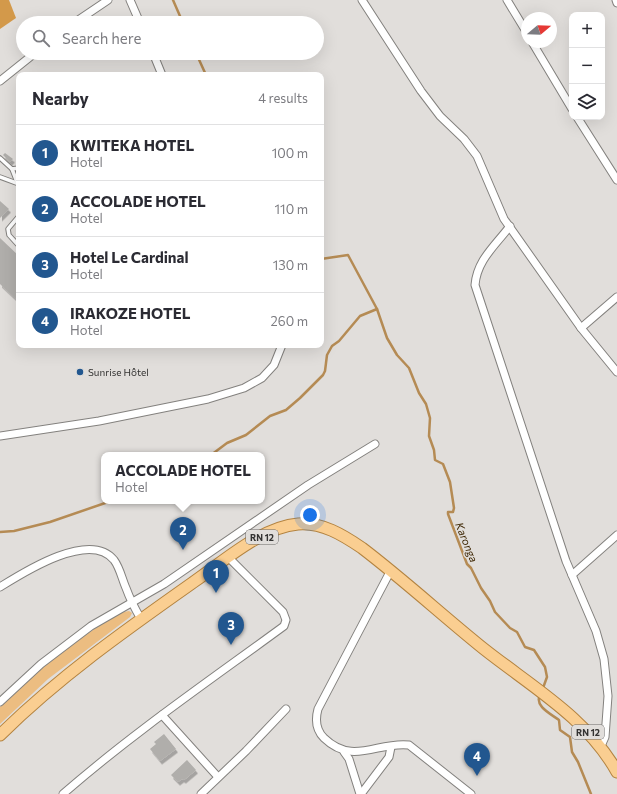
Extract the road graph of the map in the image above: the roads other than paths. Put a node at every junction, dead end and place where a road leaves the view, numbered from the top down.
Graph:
1 (108, 0) edge
2 (130, 0) edge
3 (362, 0) edge
4 (507, 0) edge
5 (616, 0) edge
6 (617, 3) edge
7 (84, 16) edge
8 (137, 16) edge
9 (521, 23) edge
10 (536, 48) edge
11 (26, 60) edge
12 (156, 60) edge
13 (161, 72) edge
14 (0, 81) edge
15 (569, 104) edge
16 (579, 120) edge
17 (0, 158) edge
18 (16, 168) edge
19 (12, 169) junction
20 (0, 178) edge
21 (16, 178) edge
22 (617, 180) edge
23 (16, 182) edge
24 (16, 220) edge
25 (510, 226) junction
26 (16, 243) edge
27 (617, 297) edge
28 (581, 328) junction
29 (281, 348) edge
30 (617, 372) edge
31 (0, 436) edge
32 (375, 444) dead end
33 (617, 535) edge
34 (229, 558) junction
35 (391, 570) junction
36 (572, 575) junction
37 (0, 587) edge
38 (132, 603) junction
39 (141, 619) junction
40 (0, 702) edge
41 (286, 709) dead end
42 (162, 715) junction
43 (0, 735) edge
44 (601, 746) junction
45 (391, 747) junction
46 (344, 752) junction
47 (617, 772) edge
48 (218, 777) junction
49 (63, 794) edge
50 (201, 794) edge
51 (360, 794) edge
52 (471, 794) edge

1 - 7 street
2 - 8 street
3 - 25 street
4 - 9 street
5 - 6 street
10 - 15 street
11 - 14 street
12 - 13 street
16 - 22 street
17 - 19 lane
18 - 19 lane
19 - 21 lane
20 - 23 lane
24 - 26 lane
25 - 28 street
25 - 36 street
27 - 28 street
28 - 30 street
29 - 31 street
32 - 38 street
33 - 36 street
34 - 35 main road, RN 12
34 - 39 main road, RN 12
34 - 42 street
35 - 44 main road, RN 12
35 - 46 street
36 - 44 street
37 - 38 street
38 - 39 street
38 - 40 street
39 - 43 main road, RN 12
41 - 48 street
42 - 48 street
42 - 49 street
44 - 47 main road, RN 12
45 - 46 street
45 - 51 street
45 - 52 street
46 - 51 street
48 - 50 street

